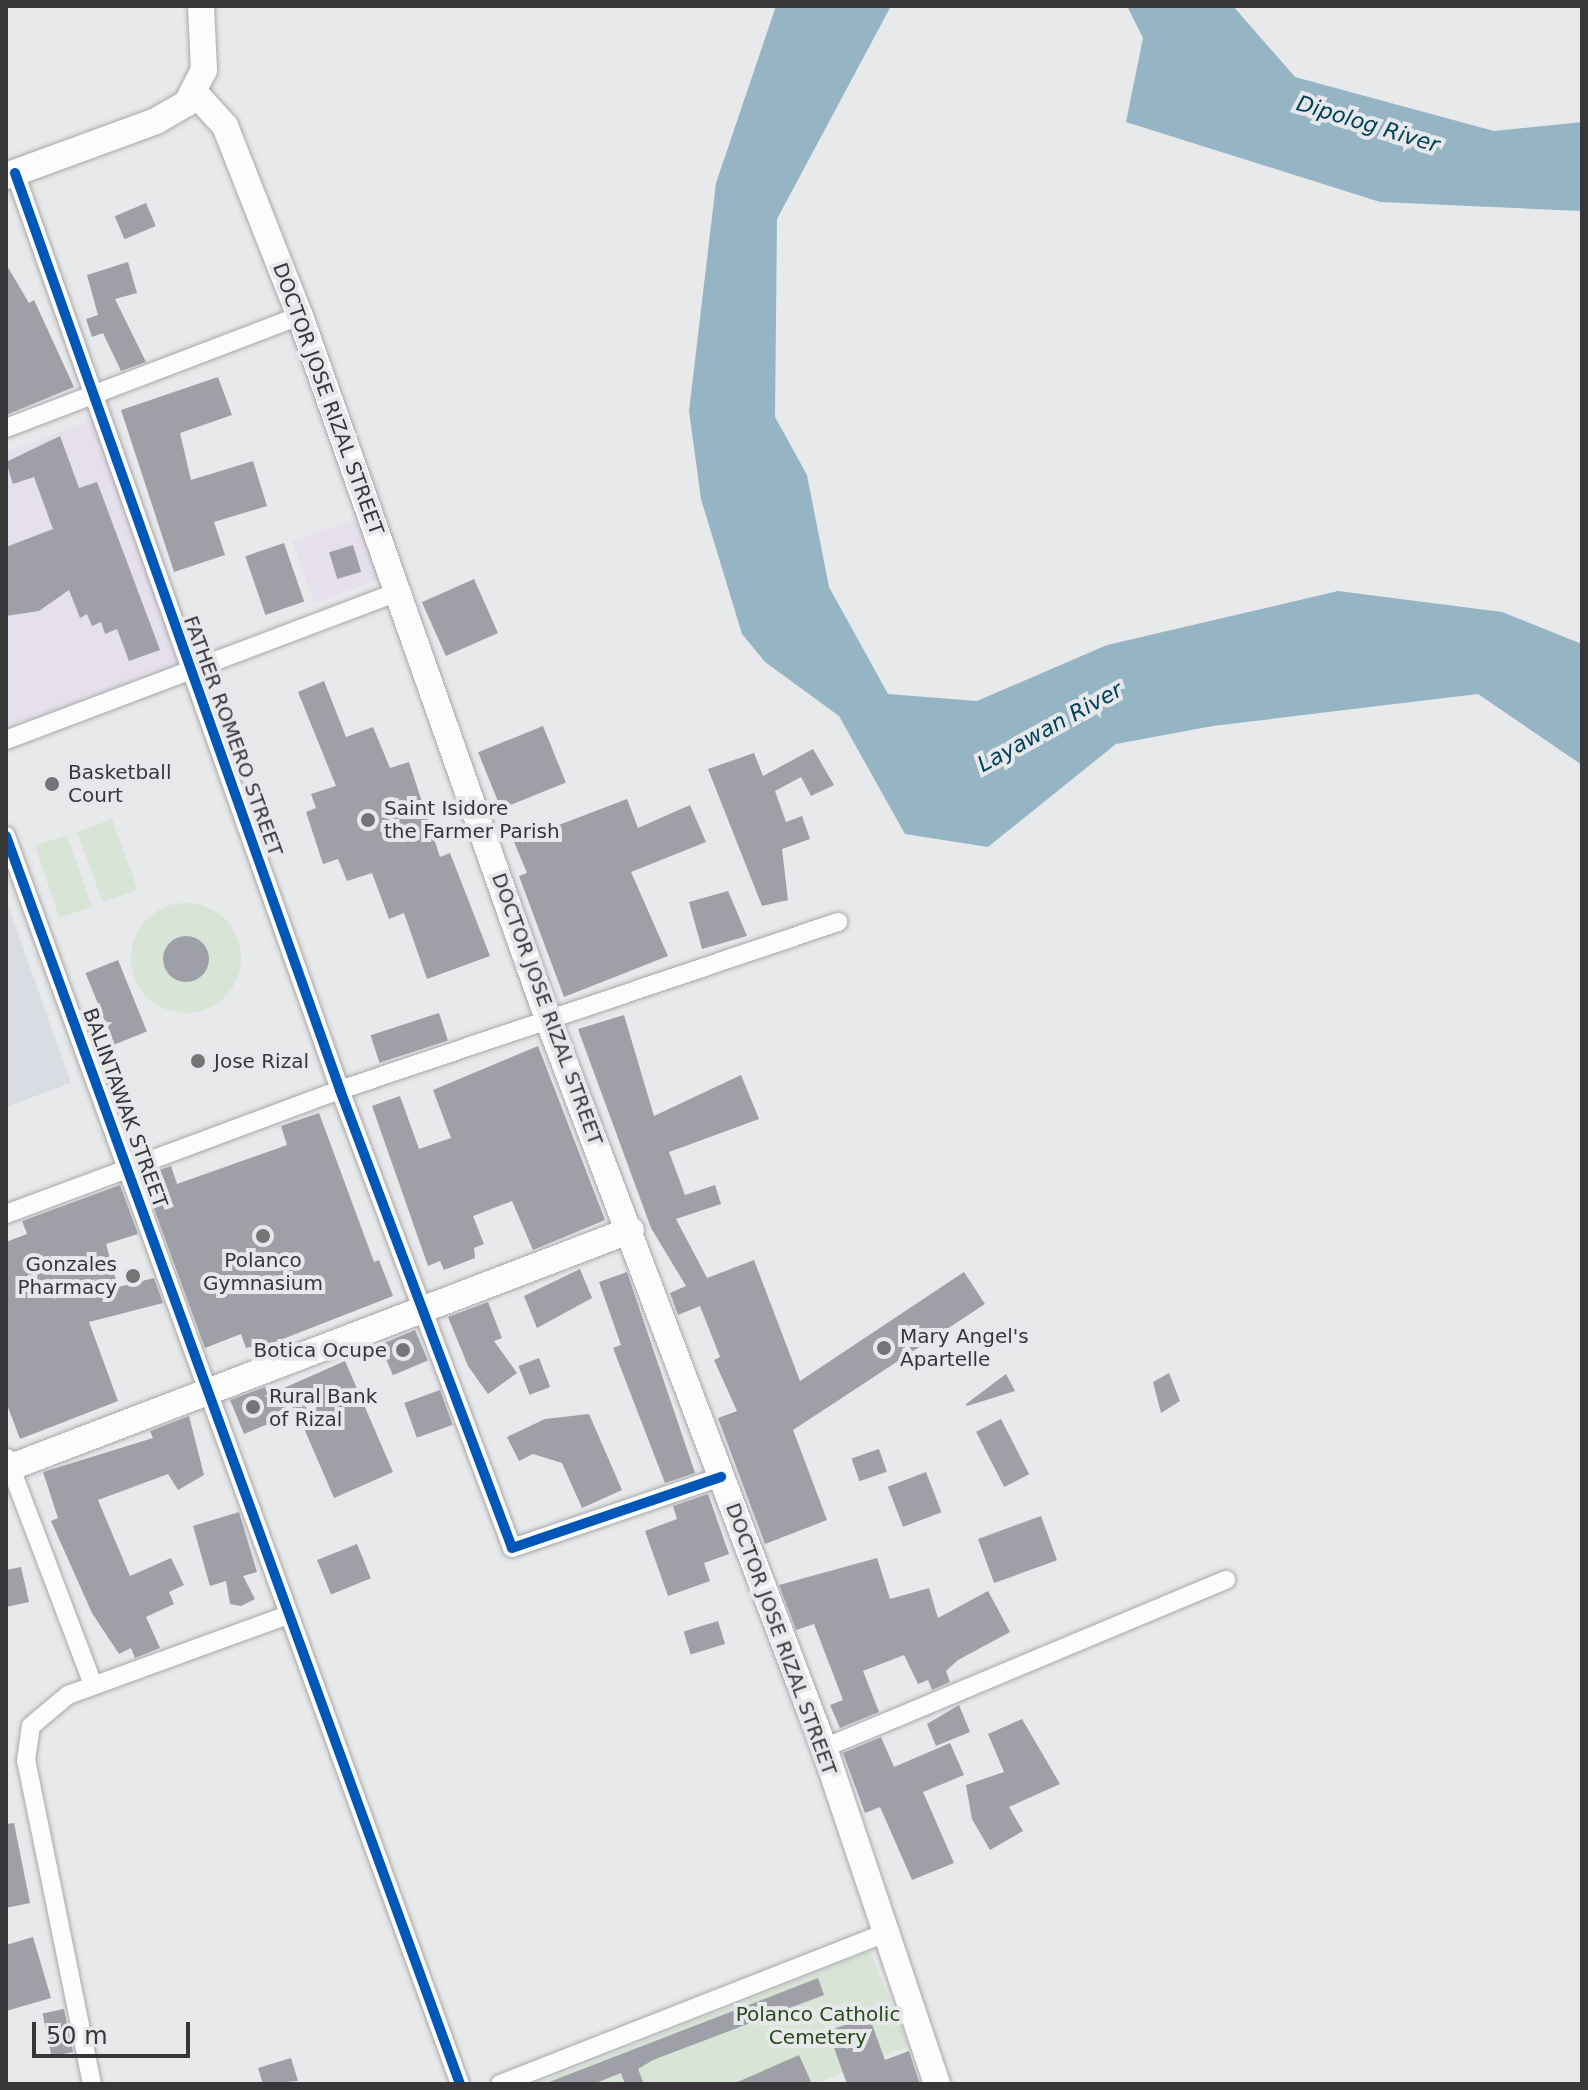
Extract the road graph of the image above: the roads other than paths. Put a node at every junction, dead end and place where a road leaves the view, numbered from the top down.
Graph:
1 (201, 6) edge
2 (221, 6) edge
3 (204, 36) junction
4 (195, 93) junction
5 (10, 175) edge
6 (300, 316) junction
7 (93, 394) junction
8 (6, 428) edge
9 (397, 592) junction
10 (190, 670) junction
11 (6, 740) edge
12 (6, 836) edge
13 (838, 922) dead end
14 (548, 1019) junction
15 (340, 1090) junction
16 (129, 1169) junction
17 (6, 1214) edge
18 (631, 1230) junction
19 (424, 1309) junction
20 (206, 1393) junction
21 (8, 1464) edge
22 (721, 1477) junction
23 (1226, 1580) dead end
24 (288, 1615) junction
25 (93, 1684) junction
26 (824, 1748) junction
27 (883, 1934) junction
28 (92, 2084) edge
29 (460, 2084) edge
30 (500, 2084) edge
31 (937, 2084) edge

1 - 3 main road
2 - 3 main road
3 - 4 main road
4 - 5 main road
4 - 6 main road, DOCTOR JOSE RIZAL STREET
5 - 7 street, FATHER ROMERO STREET
6 - 7 street
6 - 9 main road, DOCTOR JOSE RIZAL STREET
7 - 8 street
7 - 10 street, FATHER ROMERO STREET
9 - 10 street
9 - 14 main road, DOCTOR JOSE RIZAL STREET
10 - 11 street
10 - 15 street, FATHER ROMERO STREET
12 - 16 street, BALINTAWAK STREET
13 - 14 street
14 - 15 street
14 - 18 main road, DOCTOR JOSE RIZAL STREET
15 - 16 street
15 - 19 street, FATHER ROMERO STREET
16 - 17 street
16 - 20 street, BALINTAWAK STREET
18 - 19 main road
18 - 22 main road, DOCTOR JOSE RIZAL STREET
19 - 20 main road
19 - 22 street, FATHER ROMERO STREET
20 - 21 main road
20 - 24 street, BALINTAWAK STREET
21 - 25 street
22 - 26 main road, DOCTOR JOSE RIZAL STREET
23 - 26 street
24 - 25 street
24 - 29 street, BALINTAWAK STREET
25 - 28 street
26 - 27 main road, DOCTOR JOSE RIZAL STREET
27 - 30 street
27 - 31 main road, DOCTOR JOSE RIZAL STREET

